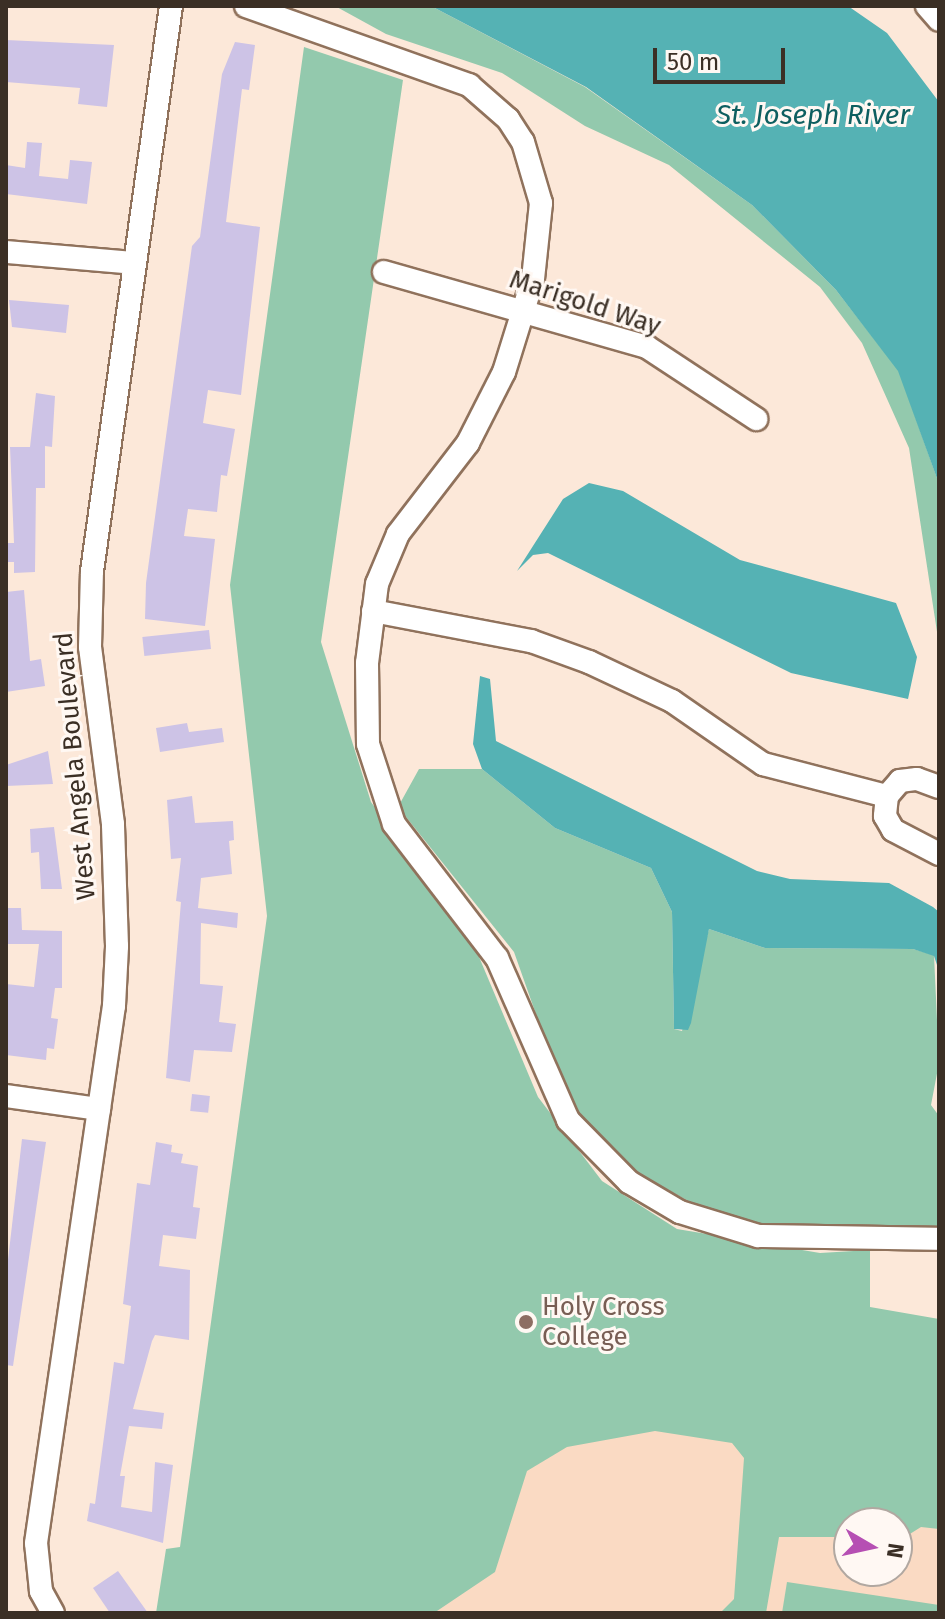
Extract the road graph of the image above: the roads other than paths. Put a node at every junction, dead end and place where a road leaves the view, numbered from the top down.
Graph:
1 (171, 6) edge
2 (246, 6) edge
3 (927, 6) edge
4 (939, 20) edge
5 (6, 252) edge
6 (134, 263) junction
7 (384, 272) dead end
8 (524, 311) junction
9 (756, 419) dead end
10 (373, 611) junction
11 (939, 787) edge
12 (887, 796) junction
13 (939, 854) edge
14 (6, 1096) edge
15 (99, 1109) junction
16 (939, 1239) edge
17 (53, 1613) edge

1 - 6 street, West Angela Boulevard
2 - 8 street
3 - 4 street
5 - 6 street
6 - 15 street, West Angela Boulevard
7 - 8 street, Marigold Way
8 - 9 street, Marigold Way
8 - 10 street
10 - 12 street
10 - 16 street
11 - 12 street
12 - 13 street
14 - 15 street
15 - 17 street, West Angela Boulevard

